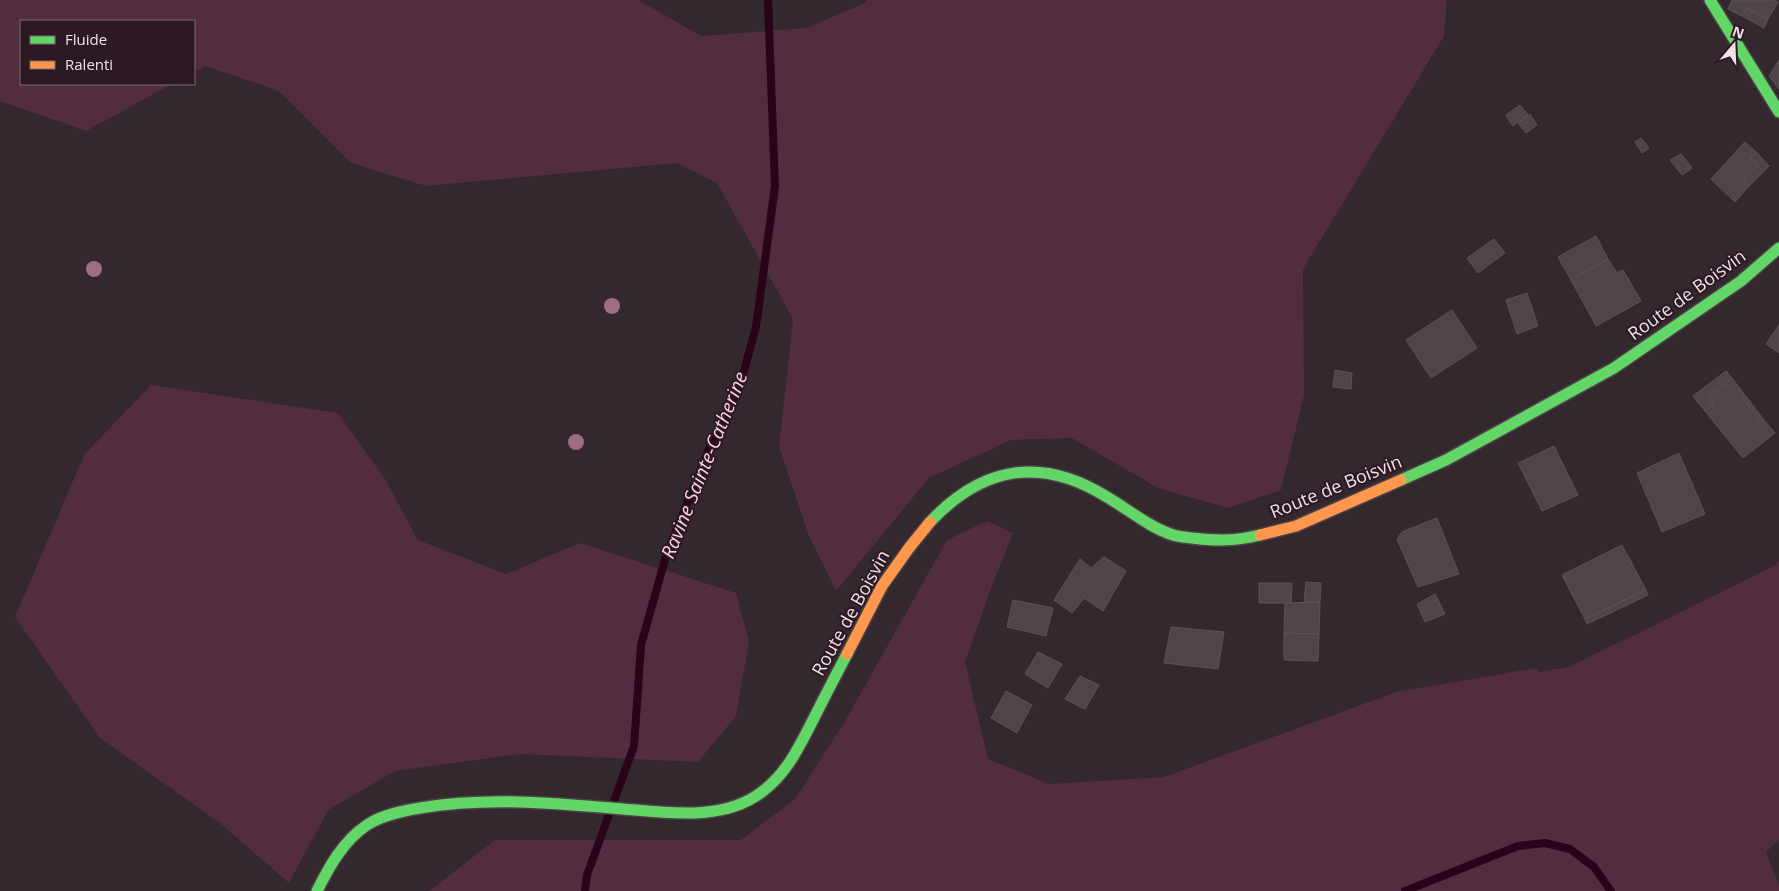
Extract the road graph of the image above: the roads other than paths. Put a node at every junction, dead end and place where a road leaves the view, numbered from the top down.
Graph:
1 (1710, 0) edge
2 (1779, 112) edge
3 (1779, 248) edge
4 (317, 891) edge

1 - 2 main road
3 - 4 main road, Route de Boisvin

